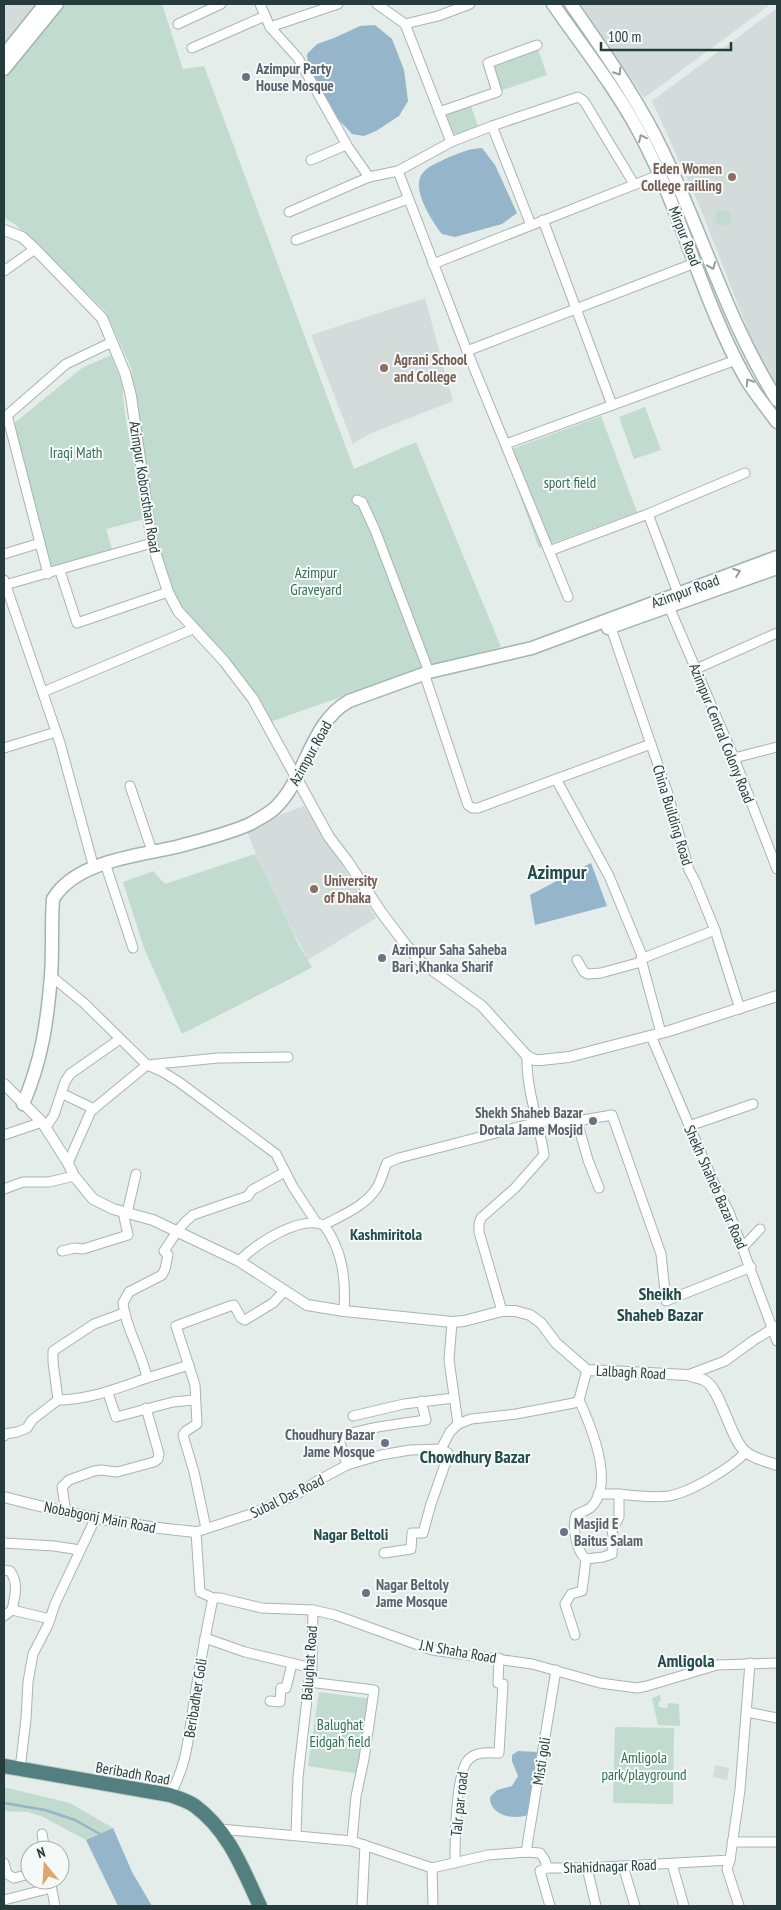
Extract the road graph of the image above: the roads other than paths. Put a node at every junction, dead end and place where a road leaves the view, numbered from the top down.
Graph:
1 (45, 4) edge
2 (57, 4) edge
3 (221, 4) edge
4 (260, 4) edge
5 (338, 4) edge
6 (377, 4) edge
7 (470, 4) edge
8 (553, 4) edge
9 (570, 4) edge
10 (266, 16) junction
11 (178, 24) dead end
12 (405, 24) junction
13 (270, 27) junction
14 (537, 45) dead end
15 (192, 48) dead end
16 (4, 55) edge
17 (4, 70) edge
18 (439, 112) junction
19 (492, 126) junction
20 (452, 142) junction
21 (346, 145) junction
22 (311, 160) dead end
23 (398, 171) junction
24 (659, 175) junction
25 (369, 177) junction
26 (634, 184) junction
27 (408, 199) junction
28 (289, 212) dead end
29 (543, 220) junction
30 (530, 225) junction
31 (4, 230) edge
32 (296, 240) dead end
33 (35, 248) junction
34 (695, 263) junction
35 (433, 264) junction
36 (4, 271) edge
37 (576, 309) junction
38 (112, 342) junction
39 (467, 351) junction
40 (736, 360) junction
41 (777, 400) edge
42 (612, 405) junction
43 (5, 417) edge
44 (777, 422) edge
45 (506, 444) junction
46 (745, 473) dead end
47 (357, 500) dead end
48 (648, 514) junction
49 (40, 543) junction
50 (152, 543) junction
51 (549, 551) junction
52 (4, 554) edge
53 (777, 557) edge
54 (777, 568) edge
55 (60, 570) junction
56 (48, 574) junction
57 (4, 583) edge
58 (168, 592) junction
59 (678, 593) junction
60 (568, 597) dead end
61 (667, 602) junction
62 (610, 623) junction
63 (193, 629) junction
64 (777, 633) edge
65 (696, 669) junction
66 (426, 675) junction
67 (43, 692) junction
68 (56, 732) junction
69 (651, 744) junction
70 (777, 747) edge
71 (4, 748) edge
72 (734, 758) junction
73 (298, 779) junction
74 (556, 779) junction
75 (130, 786) dead end
76 (152, 852) junction
77 (776, 863) edge
78 (102, 867) junction
79 (715, 930) junction
80 (133, 948) dead end
81 (577, 960) dead end
82 (642, 960) junction
83 (54, 978) junction
84 (777, 996) edge
85 (740, 1009) junction
86 (660, 1033) junction
87 (120, 1040) junction
88 (527, 1056) junction
89 (659, 1056) junction
90 (288, 1057) dead end
91 (148, 1065) junction
92 (4, 1084) edge
93 (62, 1094) junction
94 (754, 1104) dead end
95 (26, 1106) junction
96 (94, 1109) junction
97 (577, 1121) junction
98 (538, 1122) junction
99 (44, 1125) junction
100 (689, 1126) junction
101 (4, 1135) edge
102 (68, 1163) junction
103 (285, 1172) junction
104 (136, 1174) dead end
105 (74, 1176) junction
106 (599, 1188) dead end
107 (4, 1190) edge
108 (128, 1213) junction
109 (320, 1224) junction
110 (760, 1229) dead end
111 (176, 1232) junction
112 (743, 1247) junction
113 (62, 1251) dead end
114 (239, 1261) junction
115 (751, 1267) junction
116 (284, 1290) junction
117 (344, 1311) junction
118 (502, 1311) junction
119 (124, 1313) junction
120 (452, 1322) junction
121 (775, 1327) edge
122 (777, 1341) edge
123 (189, 1365) junction
124 (588, 1370) junction
125 (688, 1375) junction
126 (147, 1378) junction
127 (108, 1393) junction
128 (454, 1398) junction
129 (58, 1400) junction
130 (194, 1400) junction
131 (579, 1400) junction
132 (421, 1401) junction
133 (146, 1408) junction
134 (352, 1416) dead end
135 (458, 1424) junction
136 (4, 1436) edge
137 (441, 1449) junction
138 (746, 1452) junction
139 (347, 1465) junction
140 (777, 1465) edge
141 (598, 1494) junction
142 (619, 1494) junction
143 (4, 1498) edge
144 (66, 1512) junction
145 (96, 1517) junction
146 (201, 1530) junction
147 (4, 1543) edge
148 (80, 1550) junction
149 (384, 1553) dead end
150 (586, 1559) junction
151 (4, 1570) edge
152 (212, 1598) junction
153 (12, 1610) junction
154 (313, 1610) junction
155 (4, 1616) edge
156 (50, 1619) junction
157 (575, 1635) dead end
158 (205, 1638) junction
159 (499, 1658) junction
160 (750, 1663) junction
161 (777, 1663) edge
162 (292, 1664) junction
163 (312, 1668) junction
164 (556, 1670) junction
165 (309, 1682) junction
166 (270, 1701) dead end
167 (747, 1712) junction
168 (777, 1718) edge
169 (4, 1766) edge
170 (20, 1769) junction
171 (170, 1795) junction
172 (220, 1830) junction
173 (42, 1834) dead end
174 (296, 1835) junction
175 (43, 1840) edge
176 (352, 1841) junction
177 (732, 1842) junction
178 (777, 1842) edge
179 (365, 1845) junction
180 (526, 1852) junction
181 (730, 1860) junction
182 (4, 1863) edge
183 (455, 1863) junction
184 (672, 1864) junction
185 (623, 1866) junction
186 (432, 1868) junction
187 (550, 1868) junction
188 (587, 1868) junction
189 (20, 1876) edge
190 (33, 1890) edge
191 (52, 1890) edge
192 (4, 1900) edge
193 (55, 1906) edge
194 (260, 1906) edge
195 (362, 1906) edge
196 (433, 1906) edge
197 (550, 1906) edge
198 (596, 1906) edge
199 (634, 1906) edge
200 (684, 1906) edge
201 (739, 1906) edge

1 - 16 main road
2 - 17 main road
3 - 11 street
4 - 10 street
5 - 13 street
6 - 12 street
7 - 12 street
24 -> 8 main road, Mirpur Road
9 -> 41 main road, Mirpur Road
10 - 13 street
10 - 15 street
12 - 18 street
13 - 21 street
14 - 18 street
18 - 20 street
19 - 20 street
19 - 26 street
19 - 30 street
20 - 23 street
21 - 22 street
21 - 25 street
23 - 25 street
23 - 27 street
24 - 26 street
24 - 34 main road, Mirpur Road
25 - 28 street
26 - 29 street
27 - 32 street
27 - 35 street
29 - 30 street
29 - 37 street
30 - 35 street
31 - 33 street, Azimpur Koborsthan Road
33 - 36 street
33 - 38 street, Azimpur Koborsthan Road
34 - 37 street
34 - 40 main road, Mirpur Road
35 - 39 street
37 - 39 street
37 - 42 street
38 - 43 street
38 - 50 street, Azimpur Koborsthan Road
39 - 45 street
40 - 42 street
44 -> 40 main road, Mirpur Road
42 - 45 street
43 - 49 street
45 - 51 street
46 - 48 street
47 - 66 street
48 - 51 street
48 - 59 street
49 - 52 street
49 - 56 street
50 - 55 street
50 - 58 street, Azimpur Koborsthan Road
51 - 60 street
59 -> 53 main road, Azimpur Road
54 - 61 main road, Azimpur Road
55 - 56 street
55 - 58 street
56 - 57 street
57 - 67 street
58 - 63 street, Azimpur Koborsthan Road
59 - 61 main road, Azimpur Road
61 - 62 main road, Azimpur Road
61 - 65 street, Azimpur Central Colony Road
62 - 66 main road, Azimpur Road
62 - 69 street, China Building Road
63 - 67 street
63 - 73 street, Azimpur Koborsthan Road
64 - 65 street
65 - 72 street, Azimpur Central Colony Road
66 - 73 main road, Azimpur Road
66 - 74 street
67 - 68 street
68 - 71 street
68 - 78 street
69 - 74 street
69 - 79 street, China Building Road
70 - 72 street
72 - 77 street, Azimpur Central Colony Road
73 - 76 main road, Azimpur Road
73 - 78 main road, Azimpur Road
73 - 88 street, Azimpur Koborsthan Road
74 - 82 street, Shekh Shaheb Bazar Road
75 - 76 street
76 - 78 main road, Azimpur Road
78 - 80 street
78 - 83 main road, Azimpur Road
79 - 82 street
79 - 85 street, China Building Road
81 - 82 street
82 - 86 street, Shekh Shaheb Bazar Road
83 - 87 street
83 - 95 main road, Azimpur Road
84 - 85 street
85 - 86 street
86 - 88 street
86 - 89 street, Shekh Shaheb Bazar Road
86 - 89 street
87 - 91 street
87 - 93 street
88 - 98 street
89 - 100 street, Shekh Shaheb Bazar Road
90 - 91 street
91 - 96 street
91 - 103 street
92 - 95 street
93 - 96 street
93 - 99 street
94 - 100 street
95 - 99 street, Lalbagh Road
96 - 102 street
97 - 98 street
97 - 106 street
97 - 115 street
98 - 109 street
98 - 118 street
99 - 101 street
99 - 102 street, Lalbagh Road
100 - 112 street, Shekh Shaheb Bazar Road
102 - 105 street, Lalbagh Road
103 - 109 street
103 - 111 street
104 - 108 street
105 - 107 street
105 - 108 street, Lalbagh Road
108 - 111 street, Lalbagh Road
108 - 113 street
109 - 114 street
109 - 117 street
110 - 112 street
111 - 114 street, Lalbagh Road
111 - 119 street
112 - 115 street, Shekh Shaheb Bazar Road
114 - 116 street, Lalbagh Road
115 - 121 street, Shekh Shaheb Bazar Road
116 - 117 street, Lalbagh Road
116 - 123 street
117 - 120 street, Lalbagh Road
118 - 120 street, Lalbagh Road
118 - 124 street, Lalbagh Road
119 - 126 street
119 - 129 street
120 - 128 street
121 - 122 street, Shekh Shaheb Bazar Road
121 - 125 street
123 - 126 street
123 - 130 street
124 - 125 street, Lalbagh Road
124 - 131 street
125 - 138 street, Lalbagh Road
126 - 127 street
127 - 129 street
127 - 133 street
128 - 132 street
128 - 135 street
129 - 136 street
130 - 133 street
130 - 146 street
131 - 135 street
131 - 141 street
132 - 134 street
132 - 139 street
133 - 144 street
135 - 137 street
137 - 139 street, Subal Das Road
137 - 149 street
138 - 140 street
138 - 142 street
139 - 146 street, Subal Das Road
141 - 142 street
141 - 150 street
142 - 150 street
143 - 144 street, Nobabgonj Main Road
144 - 145 street, Nobabgonj Main Road
145 - 146 street, Nobabgonj Main Road
145 - 148 street
146 - 152 street
147 - 148 street
148 - 156 street
150 - 157 street
151 - 153 street
152 - 154 street, J.N Shaha Road
152 - 158 street, Beribadher Goli
153 - 155 street
153 - 156 street
154 - 159 street, J.N Shaha Road
154 - 163 street, Balughat Road
156 - 170 street
158 - 162 street
158 - 171 street, Beribadher Goli
159 - 164 street, J.N Shaha Road
159 - 183 street, Talr par road
160 - 161 street, J.N Shaha Road
160 - 164 street, J.N Shaha Road
160 - 167 street
162 - 163 street
162 - 166 street
163 - 165 street, Balughat Road
164 - 180 street, Misti goli
165 - 174 street, Balughat Road
165 - 176 street
167 - 168 street
167 - 177 street
169 - 170 highway, Beribadh Road
170 - 171 highway, Beribadh Road
171 - 172 highway, Beribadh Road
172 - 174 street
172 - 194 highway, Beribadh Road
173 - 175 street
174 - 176 street
176 - 179 street
177 - 178 street
177 - 181 street
179 - 186 street
179 - 195 street
180 - 183 street
180 - 187 street, Shahidnagar Road
181 - 184 street, Shahidnagar Road
181 - 201 street
182 - 189 street
183 - 186 street
184 - 185 street, Shahidnagar Road
184 - 200 street
185 - 188 street, Shahidnagar Road
185 - 199 street
186 - 196 street
187 - 188 street, Shahidnagar Road
187 - 197 street
188 - 198 street
190 - 192 street
191 - 193 street

